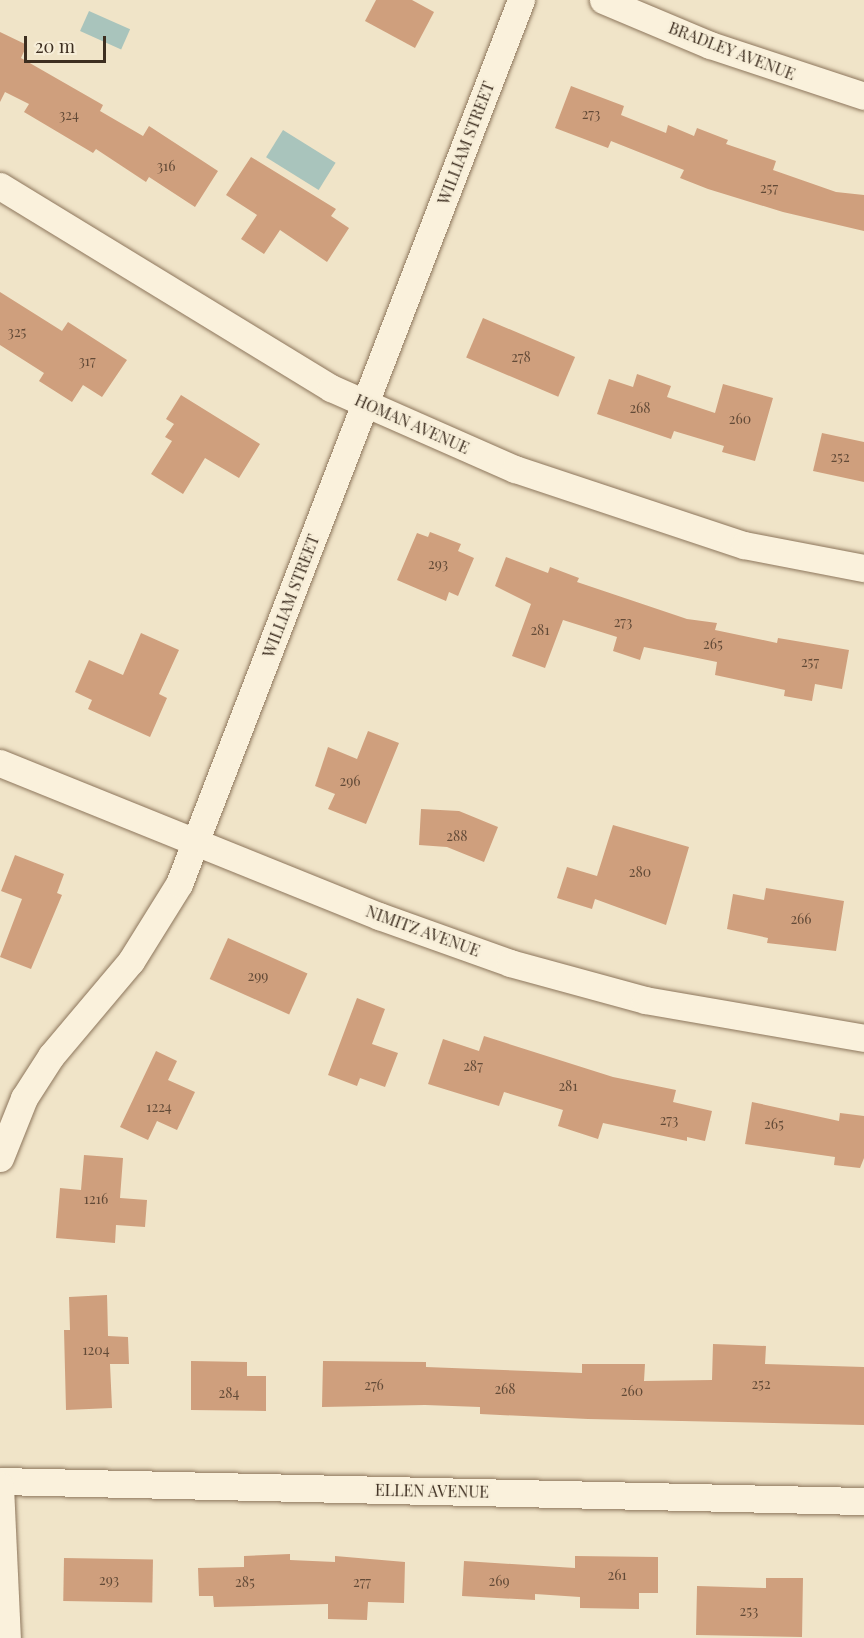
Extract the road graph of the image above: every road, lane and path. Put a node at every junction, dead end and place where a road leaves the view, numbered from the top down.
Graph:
1 (521, 0) edge
2 (603, 0) edge
3 (864, 96) edge
4 (0, 186) edge
5 (366, 403) junction
6 (864, 568) edge
7 (0, 763) edge
8 (196, 840) junction
9 (864, 1038) edge
10 (0, 1158) edge
11 (0, 1481) edge
12 (0, 1486) edge
13 (864, 1501) edge
14 (7, 1638) edge

1 - 5 street, WILLIAM STREET
2 - 3 street, BRADLEY AVENUE
4 - 5 street, HOMAN AVENUE
5 - 6 street, HOMAN AVENUE
5 - 8 street, WILLIAM STREET
7 - 8 street, NIMITZ AVENUE
8 - 9 street, NIMITZ AVENUE
8 - 10 street, WILLIAM STREET
11 - 13 street, ELLEN AVENUE
12 - 14 street

